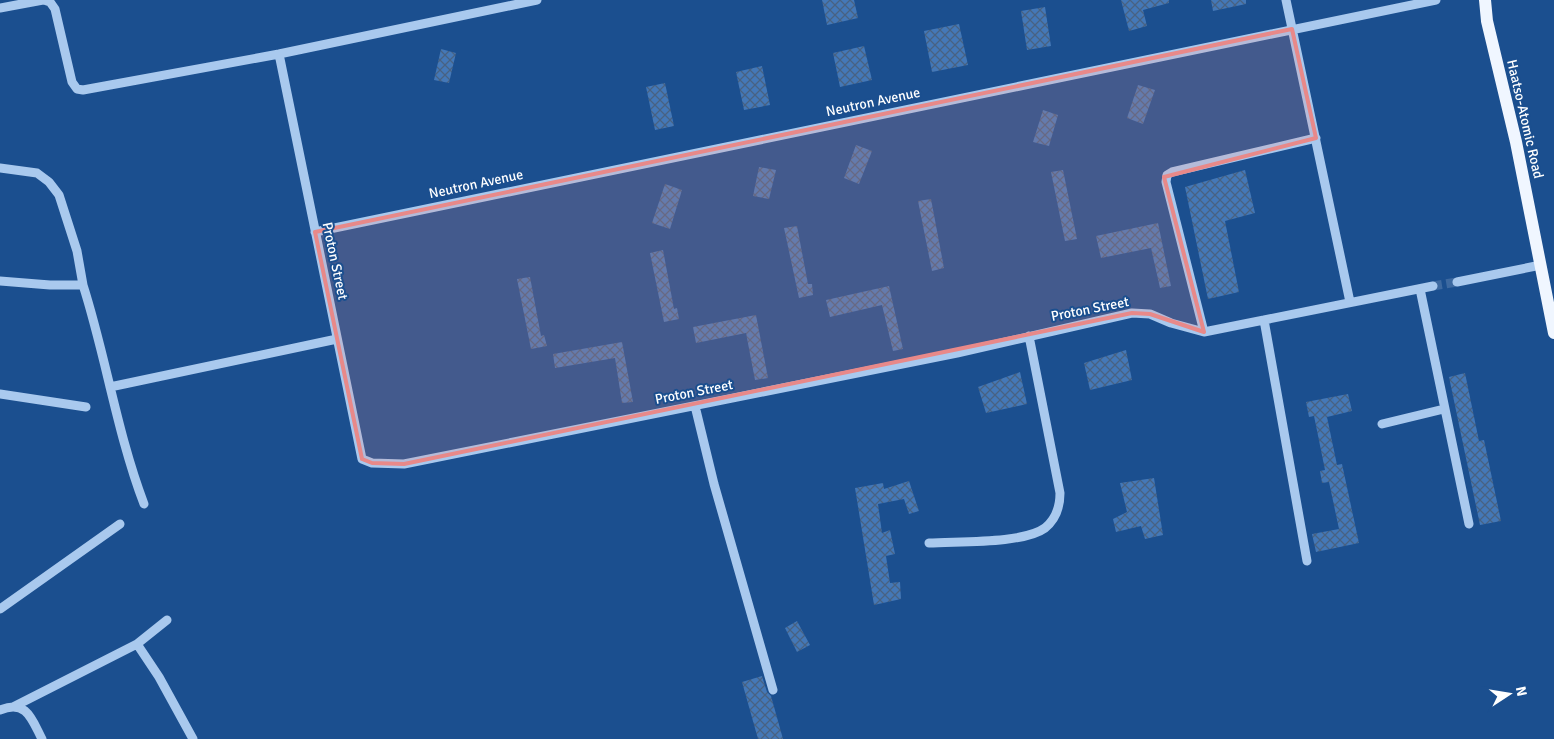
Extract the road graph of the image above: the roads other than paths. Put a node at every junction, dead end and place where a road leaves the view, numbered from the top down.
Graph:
1 (44, 0) edge
2 (537, 0) edge
3 (1286, 0) edge
4 (1436, 0) edge
5 (1484, 0) edge
6 (0, 8) edge
7 (1292, 29) junction
8 (280, 54) junction
9 (1316, 138) junction
10 (0, 168) edge
11 (315, 232) junction
12 (1541, 265) junction
13 (0, 281) edge
14 (1457, 282) tunnel mouth
15 (82, 285) junction
16 (1433, 286) tunnel mouth
17 (1420, 288) junction
18 (1350, 302) junction
19 (1264, 320) junction
20 (1204, 332) junction
21 (1554, 333) edge
22 (1029, 336) junction
23 (337, 339) junction
24 (110, 386) junction
25 (0, 394) edge
26 (695, 406) junction
27 (86, 407) dead end
28 (1444, 409) junction
29 (1382, 424) dead end
30 (144, 504) dead end
31 (120, 524) dead end
32 (1469, 524) dead end
33 (929, 543) dead end
34 (1308, 561) dead end
35 (0, 609) edge
36 (167, 620) dead end
37 (138, 644) junction
38 (773, 690) dead end
39 (13, 707) junction
40 (0, 710) edge
41 (42, 739) edge
42 (193, 739) edge

1 - 6 street
1 - 8 street
2 - 8 street
3 - 7 street
4 - 7 street, Neutron Avenue
5 - 12 main road, Haatso-Atomic Road
7 - 9 street
7 - 11 street, Neutron Avenue
8 - 11 street, Proton Street
9 - 18 street
9 - 20 street
10 - 15 street
11 - 23 street, Proton Street
12 - 14 street
12 - 21 main road, Haatso-Atomic Road
13 - 15 street
15 - 24 street
16 - 17 street, Proton Street
17 - 18 street, Proton Street
17 - 28 street
18 - 19 street, Proton Street
19 - 20 street, Proton Street
19 - 34 street
20 - 22 street, Proton Street
22 - 26 street, Proton Street
22 - 33 street
23 - 24 street
23 - 26 street, Proton Street
24 - 30 street
25 - 27 street
26 - 38 street
28 - 29 street
28 - 32 street
31 - 35 street
36 - 37 street
37 - 39 street
37 - 42 street
39 - 40 street
39 - 41 street

